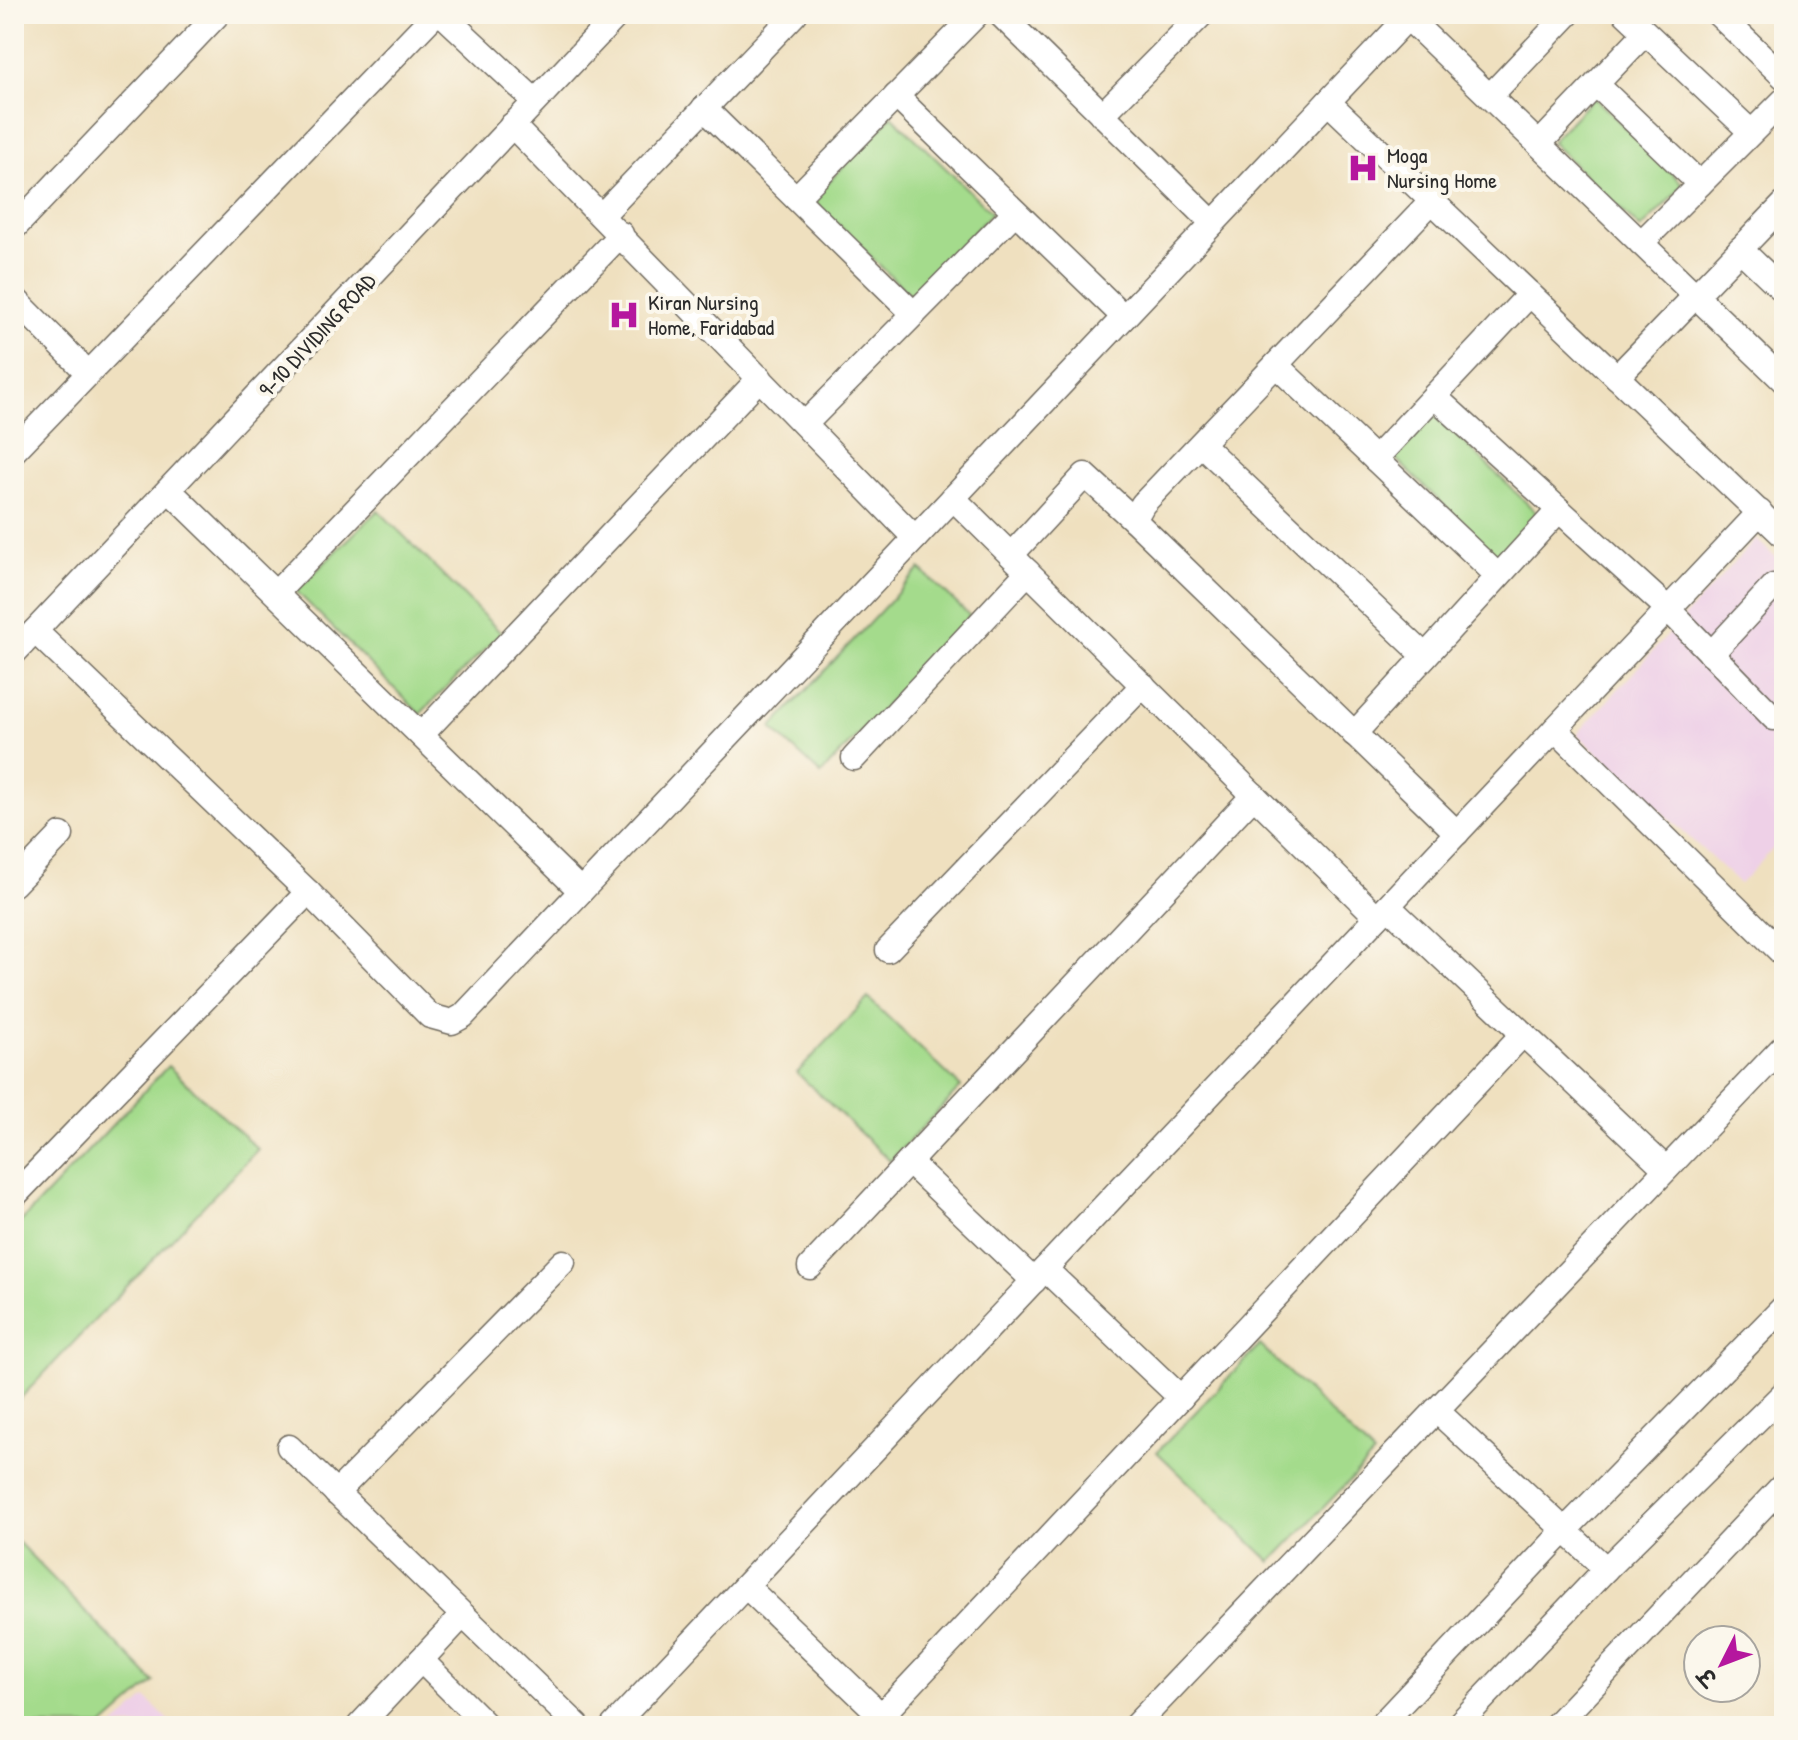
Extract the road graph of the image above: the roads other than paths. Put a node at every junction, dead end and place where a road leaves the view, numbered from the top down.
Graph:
1 (218, 14) edge
2 (435, 14) edge
3 (442, 14) edge
4 (618, 14) edge
5 (795, 14) edge
6 (977, 14) edge
7 (1000, 14) edge
8 (1568, 14) edge
9 (1626, 14) edge
10 (1718, 14) edge
11 (1199, 15) edge
12 (1409, 16) edge
13 (1645, 33) junction
14 (1784, 77) edge
15 (1596, 84) junction
16 (896, 96) junction
17 (1490, 96) junction
18 (1784, 100) edge
19 (535, 101) junction
20 (1328, 102) junction
21 (704, 108) junction
22 (1102, 115) junction
23 (512, 125) junction
24 (1751, 132) junction
25 (1539, 144) junction
26 (1700, 184) junction
27 (796, 198) junction
28 (1432, 201) junction
29 (1784, 204) edge
30 (1015, 212) junction
31 (602, 215) junction
32 (1213, 223) junction
33 (14, 228) edge
34 (621, 234) junction
35 (1641, 243) junction
36 (1740, 249) junction
37 (1784, 291) edge
38 (1530, 294) junction
39 (1696, 295) junction
40 (14, 298) edge
41 (914, 314) junction
42 (1124, 317) junction
43 (1276, 365) junction
44 (87, 372) junction
45 (1617, 377) junction
46 (760, 378) junction
47 (1784, 381) edge
48 (1434, 396) junction
49 (805, 424) junction
50 (1201, 444) junction
51 (14, 451) edge
52 (1375, 459) junction
53 (169, 490) junction
54 (953, 498) junction
55 (1559, 510) junction
56 (1760, 512) junction
57 (1134, 520) junction
58 (1784, 536) edge
59 (915, 538) junction
60 (1020, 564) junction
61 (1498, 576) junction
62 (1784, 588) edge
63 (276, 593) junction
64 (1668, 609) junction
65 (35, 631) junction
66 (14, 653) edge
67 (1711, 654) junction
68 (1425, 656) junction
69 (1143, 685) junction
70 (1774, 718) dead end
71 (1555, 729) junction
72 (1354, 734) junction
73 (421, 735) junction
74 (854, 758) dead end
75 (1254, 795) junction
76 (1457, 833) junction
77 (61, 835) dead end
78 (14, 884) edge
79 (581, 891) junction
80 (308, 892) junction
81 (1382, 911) junction
82 (888, 950) dead end
83 (1784, 955) edge
84 (1523, 1034) junction
85 (1784, 1046) edge
86 (909, 1162) junction
87 (1666, 1169) junction
88 (14, 1196) edge
89 (563, 1262) dead end
90 (810, 1267) dead end
91 (1040, 1275) junction
92 (1784, 1307) edge
93 (1181, 1398) junction
94 (1782, 1399) edge
95 (1436, 1410) junction
96 (289, 1447) dead end
97 (1784, 1484) edge
98 (336, 1493) junction
99 (1565, 1530) junction
100 (1606, 1569) junction
101 (746, 1586) junction
102 (463, 1615) junction
103 (421, 1660) junction
104 (886, 1721) edge
105 (359, 1726) edge
106 (487, 1726) edge
107 (578, 1726) edge
108 (613, 1726) edge
109 (1135, 1726) edge
110 (1380, 1726) edge
111 (1457, 1726) edge
112 (1555, 1726) edge

1 - 33 street
2 - 44 street
3 - 19 street
4 - 19 street, 9-10 DIVIDING ROAD
5 - 21 street
6 - 16 street
7 - 22 street
8 - 17 street
9 - 13 street
10 - 14 street
11 - 22 street
12 - 17 street
12 - 20 street
13 - 15 street
13 - 24 street
15 - 25 street
15 - 26 street
16 - 27 street
16 - 30 street
17 - 25 street
18 - 24 street
19 - 23 street, 9-10 DIVIDING ROAD
20 - 28 street
20 - 32 street
21 - 27 street
21 - 31 street
22 - 32 street
23 - 31 street
23 - 53 street, 9-10 DIVIDING ROAD
24 - 26 street
25 - 35 street
26 - 35 street
27 - 41 street
28 - 38 street
28 - 43 street
29 - 36 street
30 - 41 street
30 - 42 street
31 - 34 street
32 - 42 street
34 - 46 street
34 - 63 street
35 - 39 street
36 - 37 street
36 - 39 street
38 - 45 street
38 - 48 street
39 - 45 street
39 - 47 street
40 - 44 street
41 - 49 street
42 - 54 street
43 - 50 street
43 - 52 street
44 - 51 street
45 - 56 street
46 - 49 street
46 - 73 street
48 - 52 street
48 - 55 street
49 - 59 street
50 - 57 street
50 - 68 street
52 - 61 street
53 - 63 street
53 - 65 street, 9-10 DIVIDING ROAD
54 - 59 street
54 - 60 street
55 - 61 street
55 - 64 street
56 - 58 street
56 - 64 street
57 - 60 street
57 - 72 street
59 - 79 street
60 - 69 street
60 - 74 street
61 - 68 street
62 - 67 street
63 - 73 street
64 - 67 street
64 - 71 street
65 - 66 street, 9-10 DIVIDING ROAD
65 - 80 street
67 - 70 street
68 - 72 street
69 - 75 street
69 - 82 street
71 - 76 street
71 - 83 street
72 - 76 street
73 - 79 street
75 - 81 street
75 - 86 street
76 - 81 street
77 - 78 street
79 - 80 street
80 - 88 street
81 - 84 street
81 - 91 street
84 - 87 street
84 - 93 street
85 - 87 street
86 - 90 street
86 - 91 street
87 - 95 street
89 - 98 street
91 - 93 street
91 - 101 street
92 - 99 street
93 - 104 street
94 - 100 street
95 - 99 street
95 - 109 street
96 - 98 street
97 - 112 street
98 - 102 street
99 - 100 street
99 - 110 street
100 - 111 street
101 - 104 street
101 - 108 street
102 - 103 street
102 - 107 street
103 - 105 street
103 - 106 street

